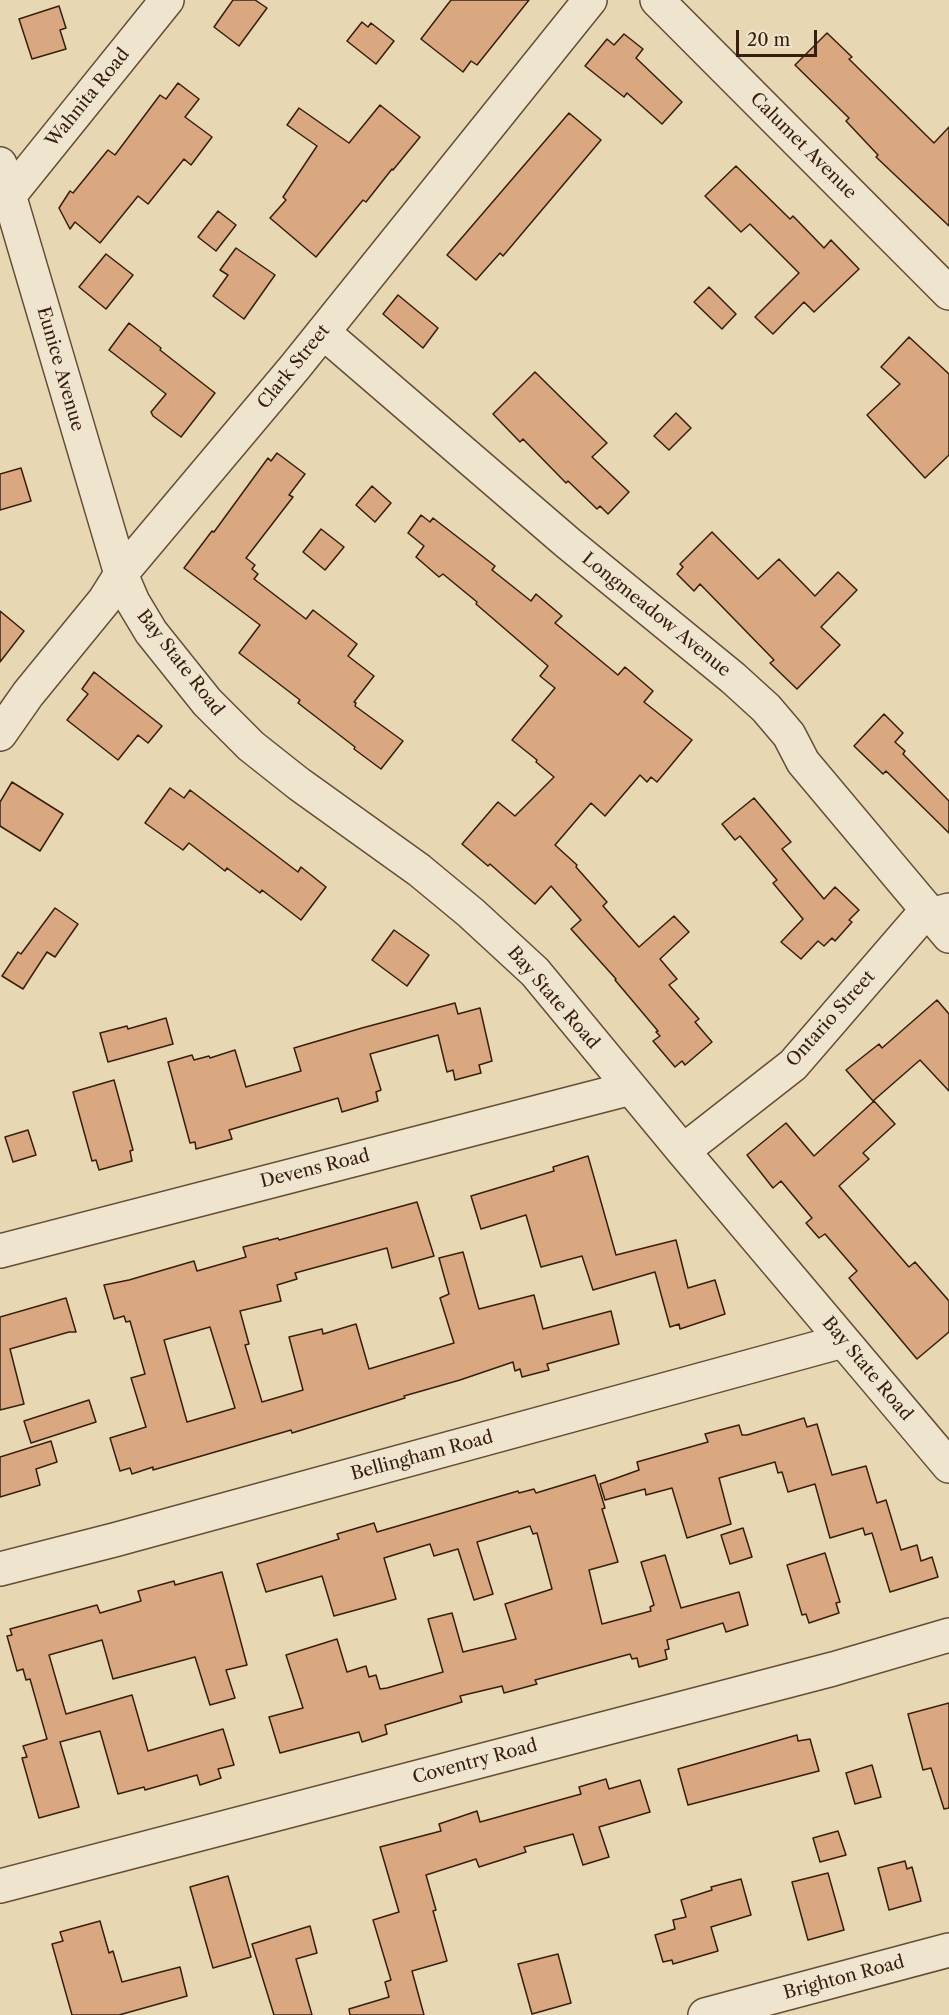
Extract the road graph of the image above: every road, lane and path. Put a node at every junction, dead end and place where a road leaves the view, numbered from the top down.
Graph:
1 (168, 0) edge
2 (590, 0) edge
3 (657, 0) edge
4 (0, 164) edge
5 (9, 196) junction
6 (949, 293) edge
7 (323, 332) junction
8 (121, 574) junction
9 (0, 734) edge
10 (943, 920) edge
11 (631, 1088) junction
12 (683, 1152) junction
13 (0, 1251) edge
14 (843, 1341) junction
15 (949, 1466) edge
16 (0, 1569) edge
17 (949, 1635) edge
18 (0, 1886) edge
19 (949, 1950) edge
20 (705, 2015) edge

1 - 5 street, Wahnita Road
2 - 7 street, Clark Street
3 - 6 street, Calumet Avenue
4 - 5 street, Eunice Avenue
5 - 8 street, Eunice Avenue
7 - 8 street, Clark Street
7 - 10 street, Longmeadow Avenue
8 - 9 street, Clark Street
8 - 11 street, Bay State Road
10 - 12 street, Ontario Street
11 - 12 street, Bay State Road
11 - 13 street, Devens Road
12 - 14 street, Bay State Road
14 - 15 street, Bay State Road
14 - 16 street, Bellingham Road
17 - 18 street, Coventry Road
19 - 20 street, Brighton Road

